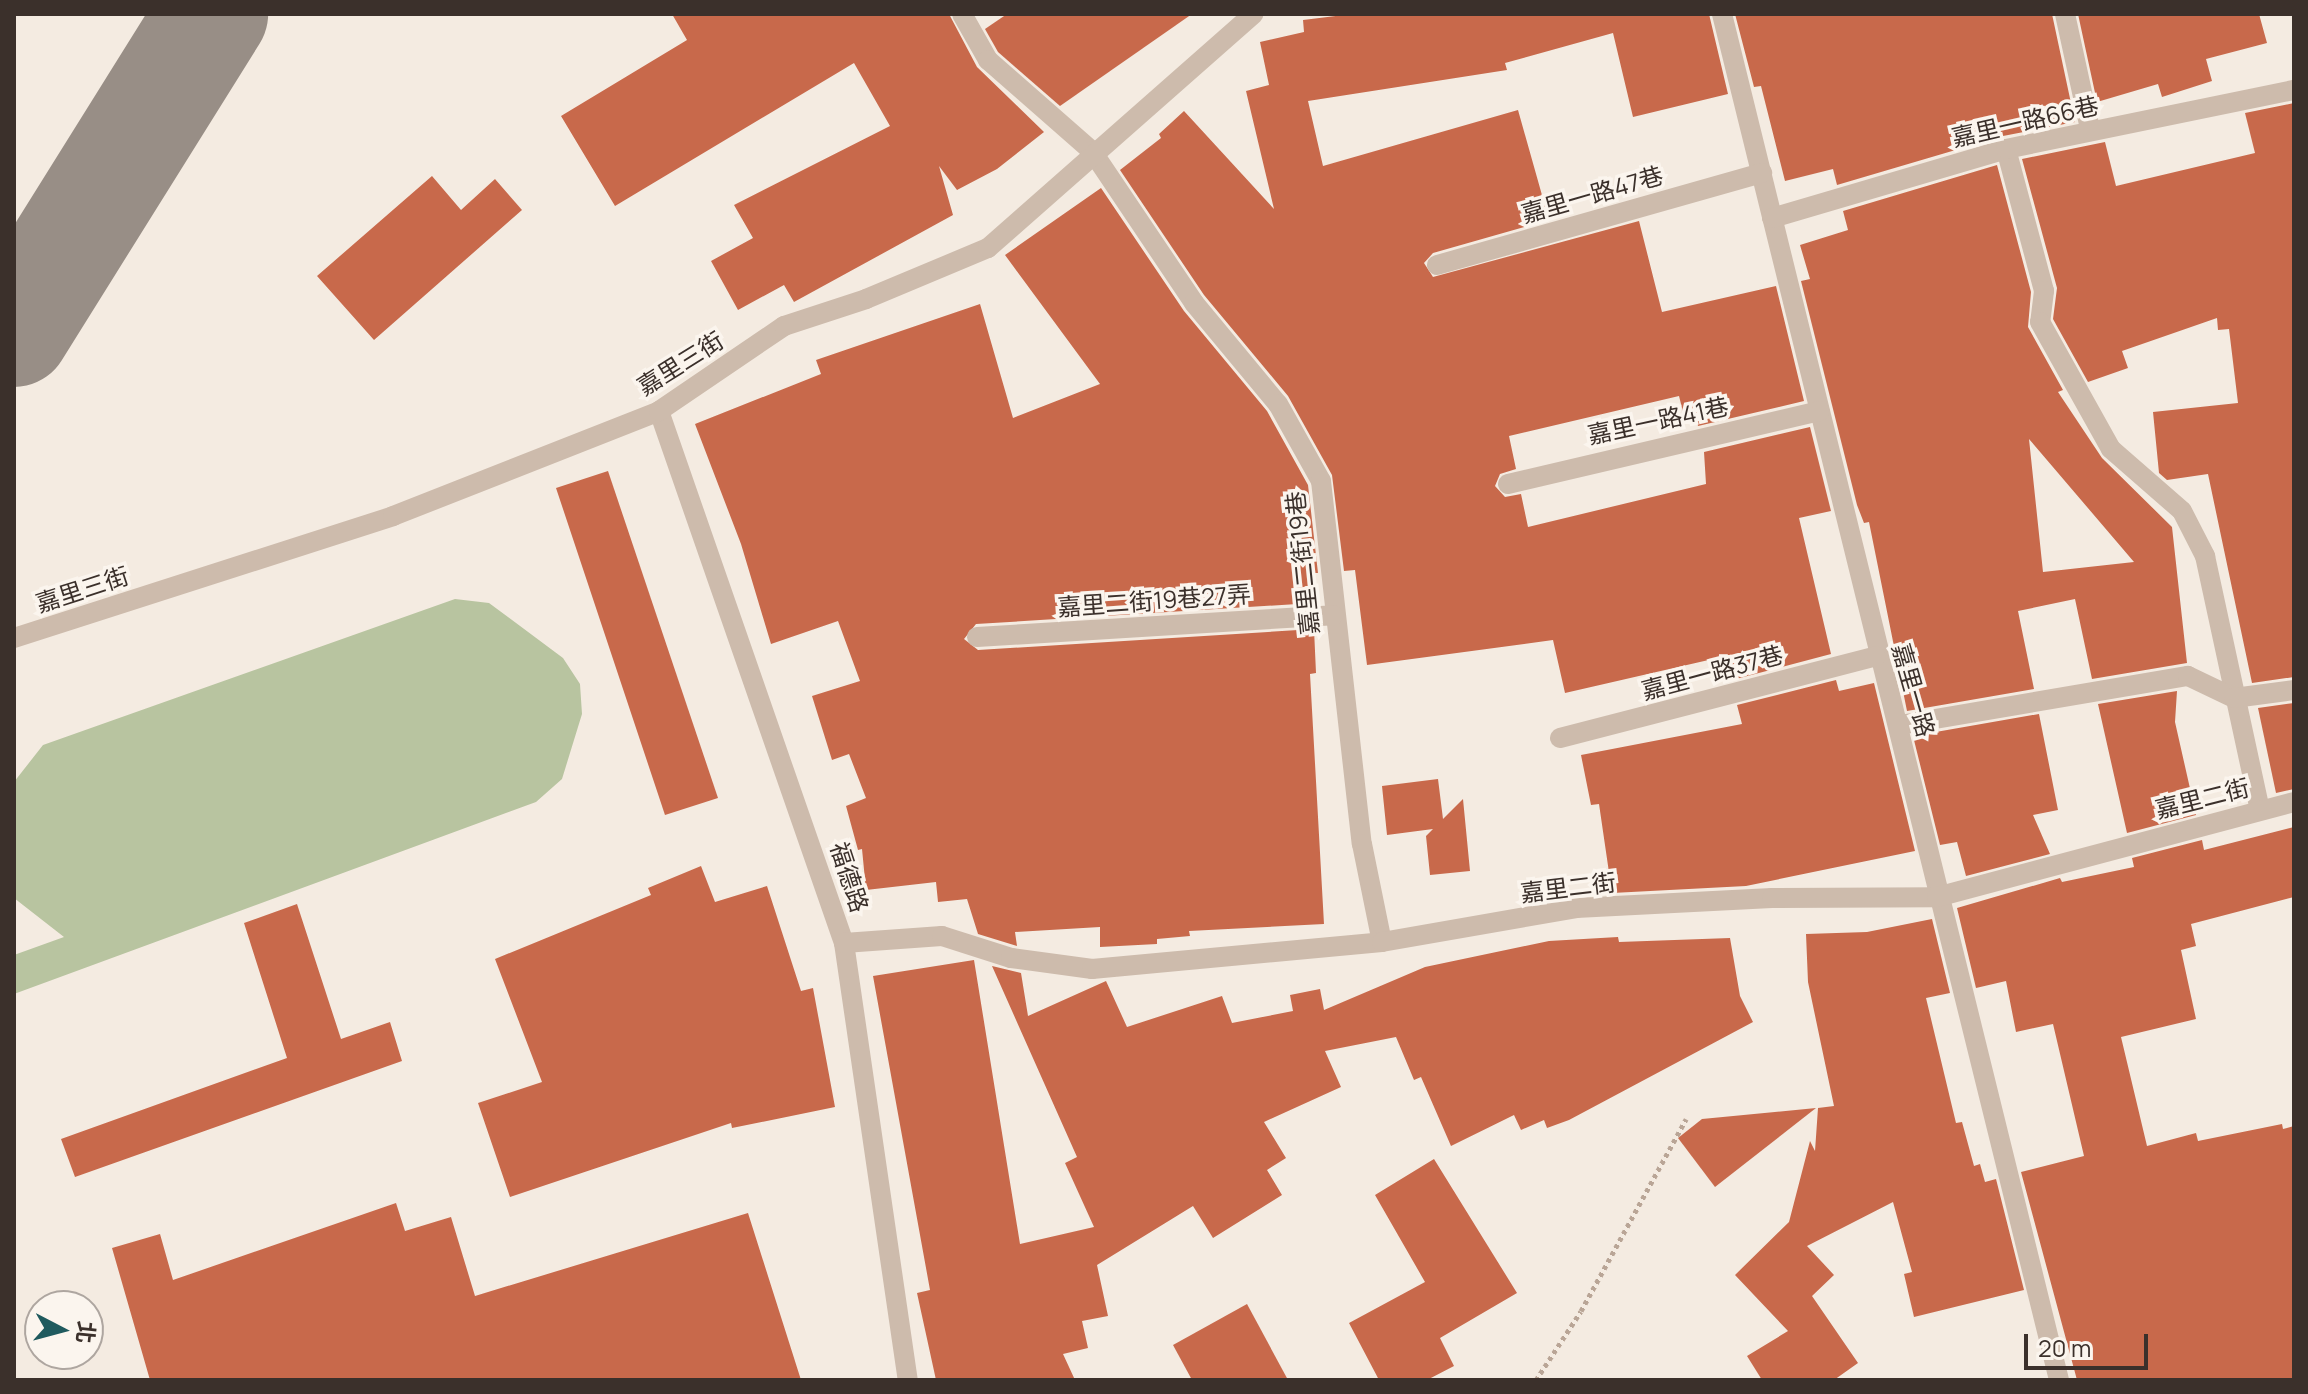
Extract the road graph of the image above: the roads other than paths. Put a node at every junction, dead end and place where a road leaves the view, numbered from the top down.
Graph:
1 (962, 14) edge
2 (1253, 14) edge
3 (1722, 14) edge
4 (2065, 14) edge
5 (2294, 90) edge
6 (2090, 129) junction
7 (2006, 149) junction
8 (1092, 151) junction
9 (1762, 173) junction
10 (1772, 218) junction
11 (1437, 265) dead end
12 (659, 411) junction
13 (1820, 411) junction
14 (1508, 484) dead end
15 (1333, 615) junction
16 (977, 637) dead end
17 (14, 638) edge
18 (1876, 656) junction
19 (2294, 690) edge
20 (2234, 700) junction
21 (1900, 725) junction
22 (1560, 738) dead end
23 (2294, 802) edge
24 (2260, 810) junction
25 (1937, 897) junction
26 (1382, 942) junction
27 (844, 943) junction
28 (908, 1380) edge
29 (2059, 1380) edge

1 - 8 street, 嘉里二街19巷
2 - 8 street, 嘉里三街
3 - 9 street, 嘉里一路
4 - 6 street
5 - 6 street, 嘉里一路66巷
6 - 7 street, 嘉里一路66巷
7 - 10 street, 嘉里一路66巷
7 - 20 street
8 - 12 street, 嘉里三街
8 - 15 street, 嘉里二街19巷
9 - 10 street, 嘉里一路
9 - 11 street, 嘉里一路47巷
10 - 13 street, 嘉里一路
12 - 17 street, 嘉里三街
12 - 27 street, 福德路
13 - 14 street, 嘉里一路41巷
13 - 18 street, 嘉里一路
15 - 16 street, 嘉里二街19巷27弄
15 - 26 street, 嘉里二街19巷
18 - 21 street, 嘉里一路
18 - 22 street, 嘉里一路37巷
19 - 20 street
20 - 21 street
20 - 24 street
21 - 25 street, 嘉里一路
23 - 24 street, 嘉里二街
24 - 25 street, 嘉里二街
25 - 26 street, 嘉里二街
25 - 29 street, 嘉里一路
26 - 27 street, 嘉里二街
27 - 28 street, 福德路

